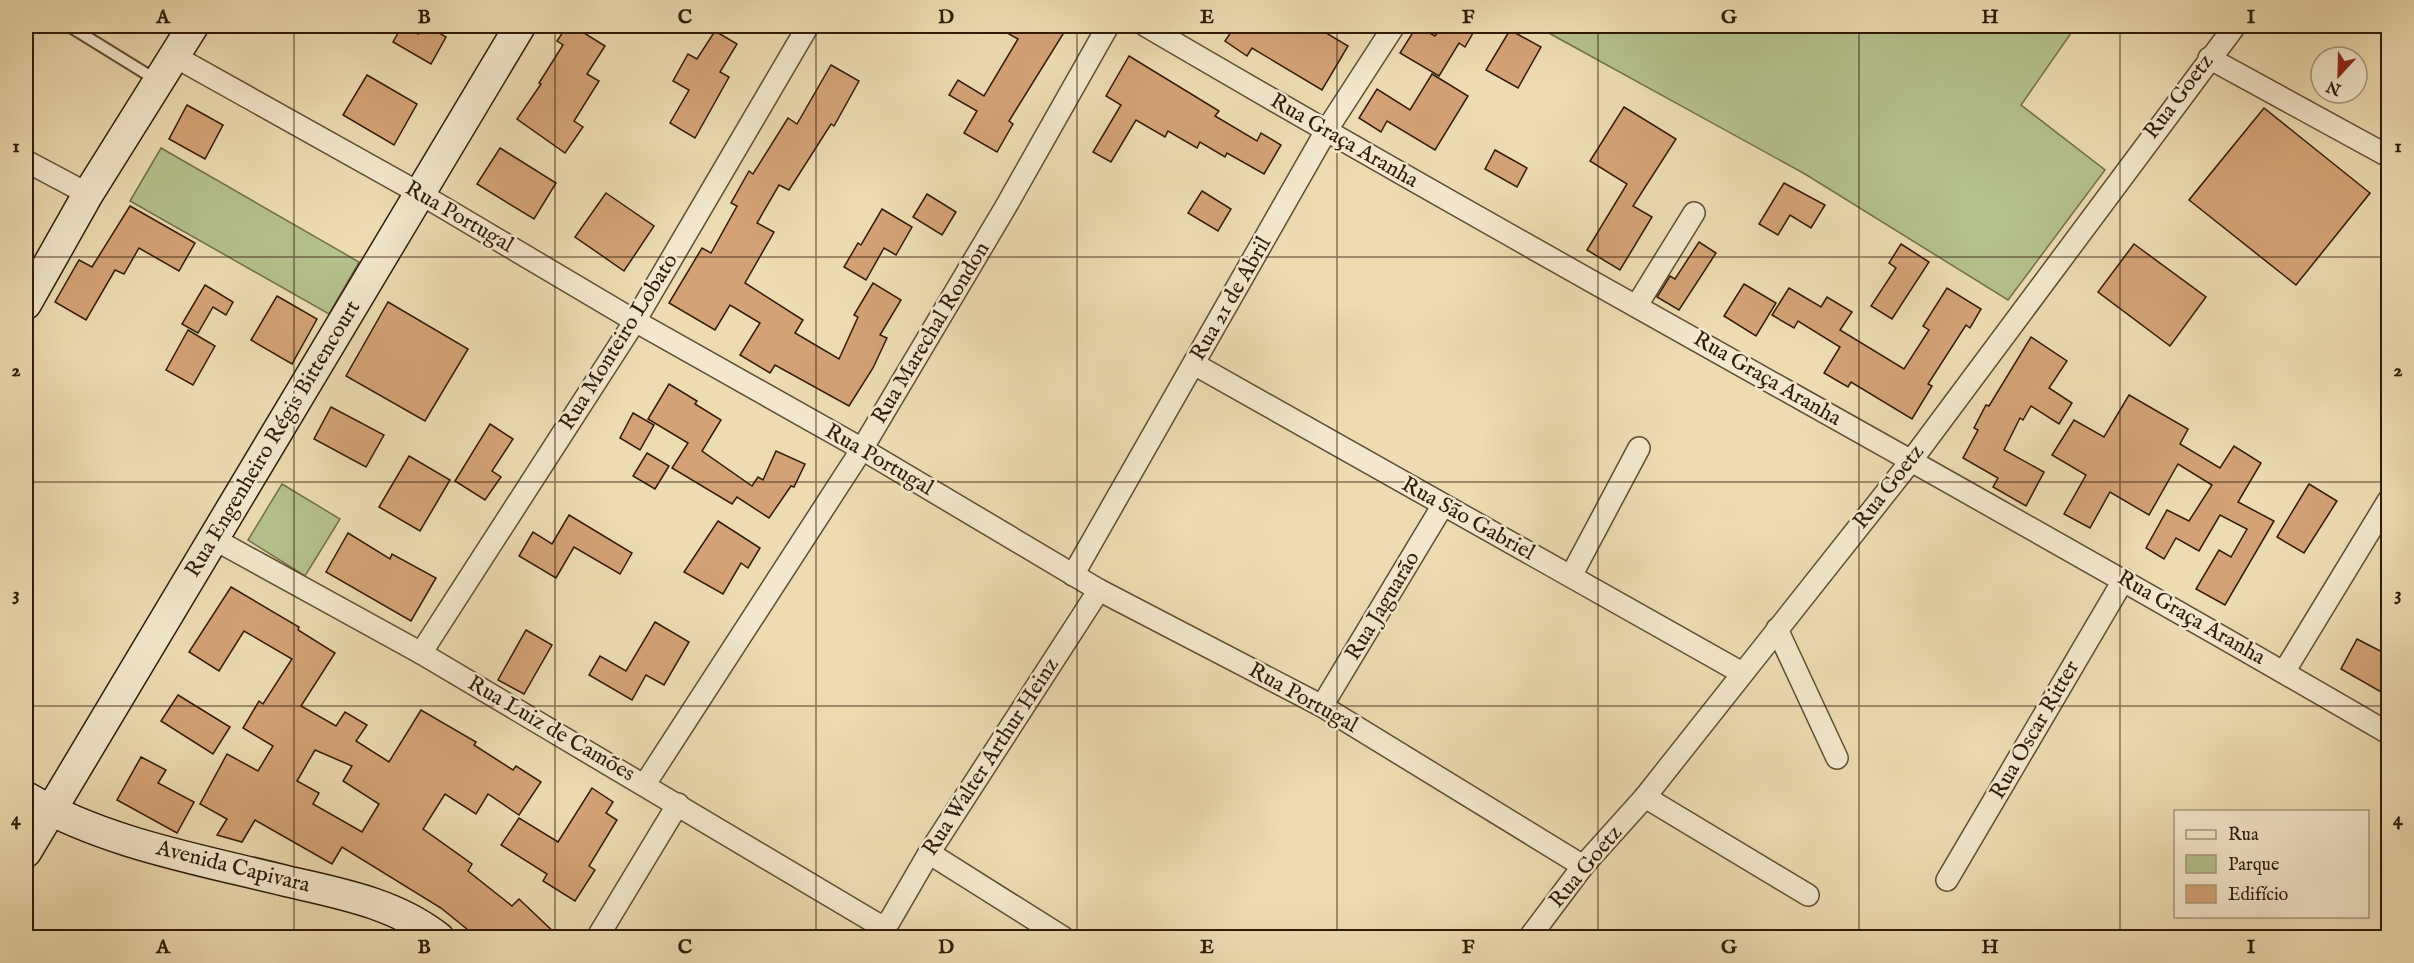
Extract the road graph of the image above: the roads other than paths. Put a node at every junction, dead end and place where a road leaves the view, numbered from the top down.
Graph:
1 (69, 26) edge
2 (193, 26) edge
3 (520, 26) edge
4 (808, 26) edge
5 (1108, 26) edge
6 (1146, 26) edge
7 (1394, 26) edge
8 (2235, 26) edge
9 (174, 56) junction
10 (2209, 58) junction
11 (158, 81) junction
12 (1326, 131) junction
13 (2388, 156) edge
14 (26, 161) edge
15 (88, 194) junction
16 (419, 194) junction
17 (1695, 213) dead end
18 (26, 304) edge
19 (1637, 305) junction
20 (635, 321) junction
21 (1194, 364) junction
22 (1640, 448) dead end
23 (862, 449) junction
24 (1911, 461) junction
25 (2388, 501) edge
26 (1443, 505) junction
27 (214, 540) junction
28 (1073, 575) junction
29 (1571, 576) junction
30 (2124, 579) junction
31 (1099, 590) junction
32 (1777, 629) junction
33 (421, 653) junction
34 (2284, 672) junction
35 (1742, 673) junction
36 (1322, 706) junction
37 (2388, 733) edge
38 (1837, 758) dead end
39 (645, 784) junction
40 (1645, 797) junction
41 (38, 804) edge
42 (678, 804) junction
43 (26, 852) edge
44 (929, 853) junction
45 (1583, 866) junction
46 (1947, 880) dead end
47 (1808, 895) dead end
48 (884, 925) joint
49 (439, 938) edge
50 (597, 938) edge
51 (1064, 938) edge
52 (1529, 938) edge

1 - 11 lane
2 - 9 street
3 - 16 street, Rua Engenheiro Régis Bittencourt
4 - 20 street, Rua Monteiro Lobato
5 - 23 street, Rua Marechal Rondon
6 - 12 street, Rua Graça Aranha
7 - 12 street, Rua 21 de Abril
8 - 10 street, Rua Goetz
9 - 11 street
9 - 16 street, Rua Portugal
10 - 13 street
10 - 24 street, Rua Goetz
11 - 15 street
12 - 19 street, Rua Graça Aranha
12 - 21 street, Rua 21 de Abril
14 - 15 street
15 - 18 street
16 - 20 street, Rua Portugal
16 - 27 street, Rua Engenheiro Régis Bittencourt
17 - 19 street
19 - 24 street, Rua Graça Aranha
20 - 23 street, Rua Portugal
20 - 33 street, Rua Monteiro Lobato
21 - 26 street, Rua São Gabriel
21 - 28 street, Rua 21 de Abril
22 - 29 street
23 - 28 street, Rua Portugal
23 - 39 street, Rua Marechal Rondon
24 - 30 street, Rua Graça Aranha
24 - 32 street, Rua Goetz
25 - 34 street
26 - 29 street, Rua São Gabriel
26 - 36 street, Rua Jaguarão
27 - 33 street, Rua Luiz de Camões
27 - 41 street, Rua Engenheiro Régis Bittencourt
28 - 31 street, Rua Portugal
29 - 35 street, Rua São Gabriel
30 - 34 street, Rua Graça Aranha
30 - 46 street, Rua Oscar Ritter
31 - 36 street, Rua Portugal
31 - 44 street, Rua Walter Arthur Heinz
32 - 35 street, Rua Goetz
32 - 38 street
33 - 39 street, Rua Luiz de Camões
34 - 37 street, Rua Graça Aranha
35 - 40 street, Rua Goetz
36 - 45 street, Rua Portugal
39 - 42 street, Rua Luiz de Camões
40 - 45 street, Rua Goetz
40 - 47 street
41 - 43 street, Rua Engenheiro Régis Bittencourt
41 - 49 street, Avenida Capivara
42 - 48 street, Rua Luiz de Camões
42 - 50 street
44 - 48 street, Rua Walter Arthur Heinz
44 - 51 street
45 - 52 street, Rua Goetz

